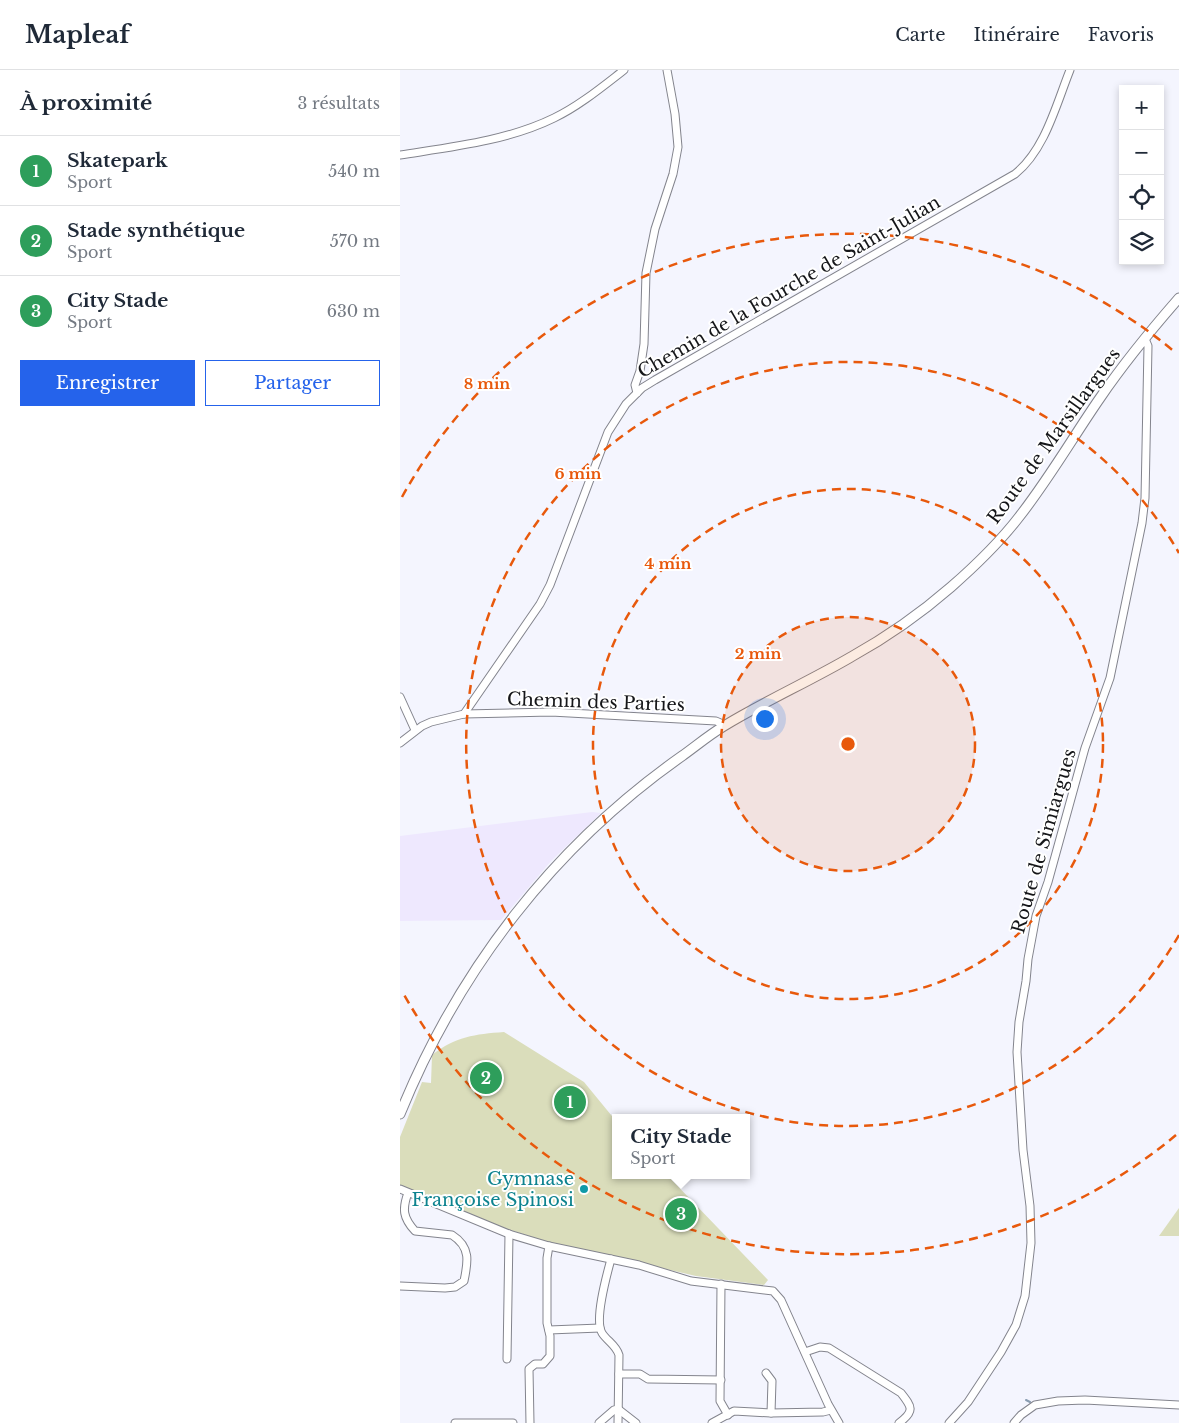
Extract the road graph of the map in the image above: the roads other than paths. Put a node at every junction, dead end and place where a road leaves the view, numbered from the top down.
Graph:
1 (624, 70) edge
2 (668, 70) edge
3 (1070, 70) edge
4 (400, 155) edge
5 (1179, 298) edge
6 (1145, 339) junction
7 (637, 393) junction
8 (400, 697) edge
9 (464, 714) junction
10 (725, 725) junction
11 (415, 730) junction
12 (400, 743) edge
13 (400, 1114) edge
14 (400, 1189) edge
15 (408, 1193) junction
16 (510, 1234) junction
17 (549, 1246) junction
18 (611, 1259) junction
19 (721, 1284) junction
20 (400, 1286) edge
21 (600, 1328) junction
22 (549, 1330) junction
23 (805, 1352) junction
24 (508, 1359) dead end
25 (766, 1373) dead end
26 (619, 1374) junction
27 (721, 1380) junction
28 (1179, 1405) edge
29 (618, 1409) junction
30 (832, 1410) junction
31 (771, 1413) junction
32 (728, 1415) junction
33 (455, 1423) edge
34 (503, 1423) edge
35 (513, 1423) edge
36 (530, 1423) edge
37 (599, 1423) edge
38 (618, 1423) edge
39 (636, 1423) edge
40 (712, 1423) edge
41 (839, 1423) edge
42 (899, 1423) edge
43 (949, 1423) edge
44 (1014, 1423) edge

1 - 4 street
2 - 7 street
3 - 7 street, Chemin de la Fourche de Saint-Julian
5 - 6 main road, Route de Marsillargues
6 - 10 main road, Route de Marsillargues
6 - 43 street, Route de Simiargues
7 - 9 street, Chemin de la Fourche de Saint-Julian
8 - 11 street
9 - 10 street, Chemin des Parties
9 - 11 street, Chemin des Parties
10 - 13 main road, Route de Marsillargues
11 - 12 street, Chemin des Parties
14 - 15 street
15 - 16 street
15 - 20 street
16 - 17 street
16 - 24 street
17 - 18 street
17 - 22 street
18 - 19 street
18 - 21 street
19 - 23 street
19 - 27 street
21 - 22 street
21 - 26 street
22 - 36 street
23 - 30 street
23 - 42 street
25 - 31 street
26 - 27 street
26 - 29 street
27 - 32 street
28 - 44 street
29 - 37 street
29 - 38 street
29 - 39 street
30 - 31 street
30 - 41 street
31 - 32 street
32 - 40 street
33 - 34 street
34 - 35 street

